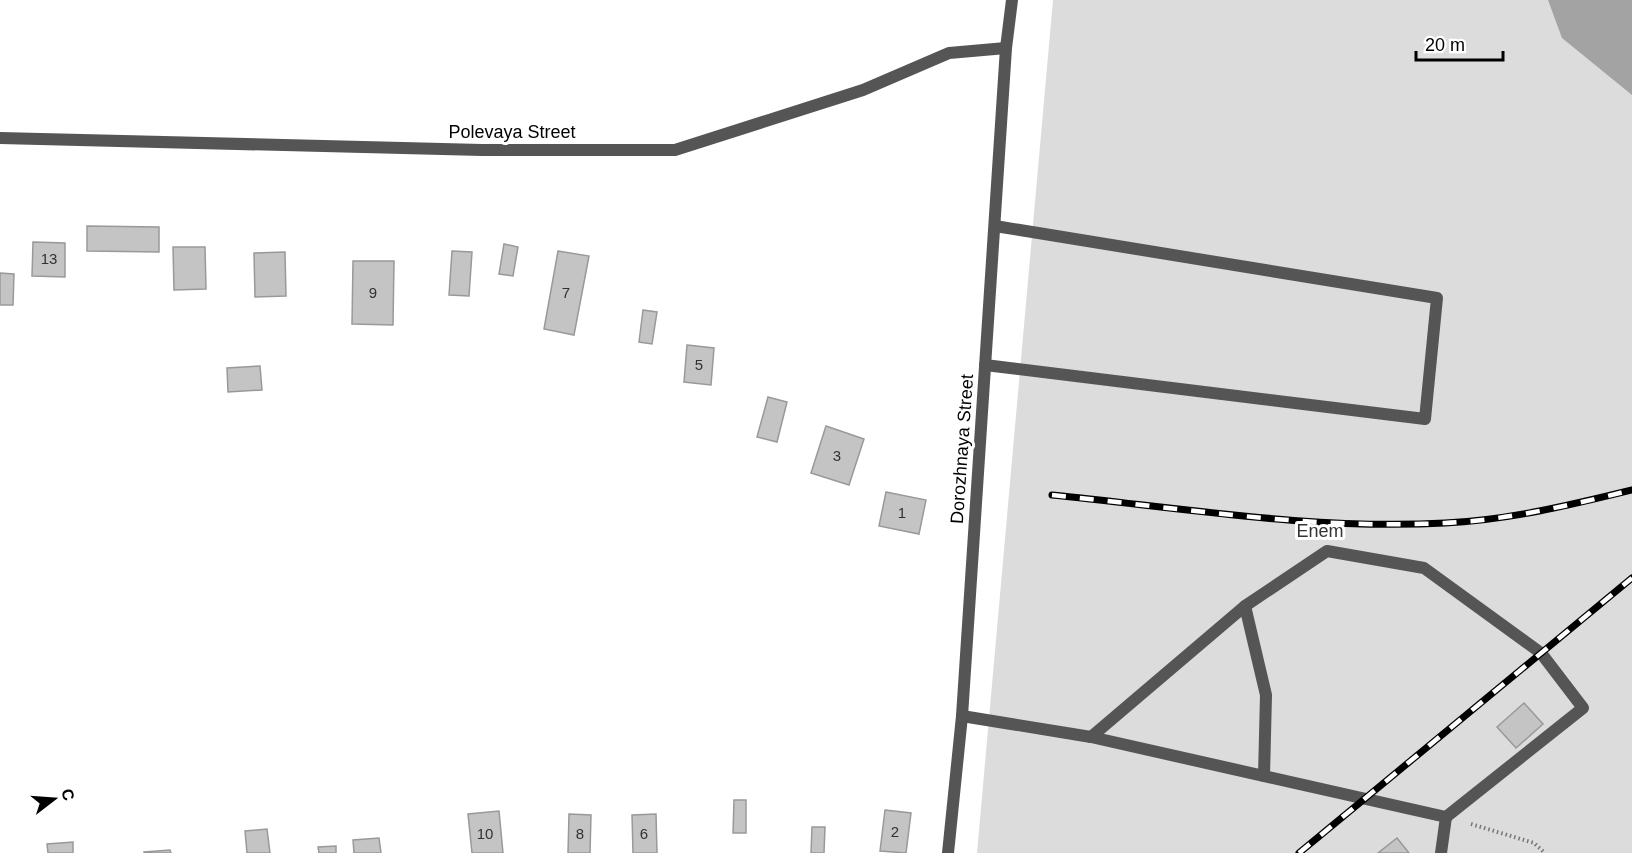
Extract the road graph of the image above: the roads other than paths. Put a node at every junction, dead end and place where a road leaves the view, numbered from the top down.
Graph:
1 (1012, 0) edge
2 (1006, 48) junction
3 (0, 138) edge
4 (994, 225) junction
5 (985, 365) junction
6 (1245, 606) junction
7 (962, 716) junction
8 (1091, 737) junction
9 (1264, 776) junction
10 (1446, 817) junction
11 (948, 853) edge
12 (1441, 853) edge

1 - 2 street, Dorozhnaya Street
2 - 3 street, Polevaya Street
2 - 4 street, Dorozhnaya Street
4 - 5 street, Dorozhnaya Street
4 - 5 street
5 - 7 street, Dorozhnaya Street
6 - 8 street
6 - 9 street
6 - 10 street
7 - 8 street
7 - 11 street, Dorozhnaya Street
8 - 9 street
9 - 10 street
10 - 12 street

